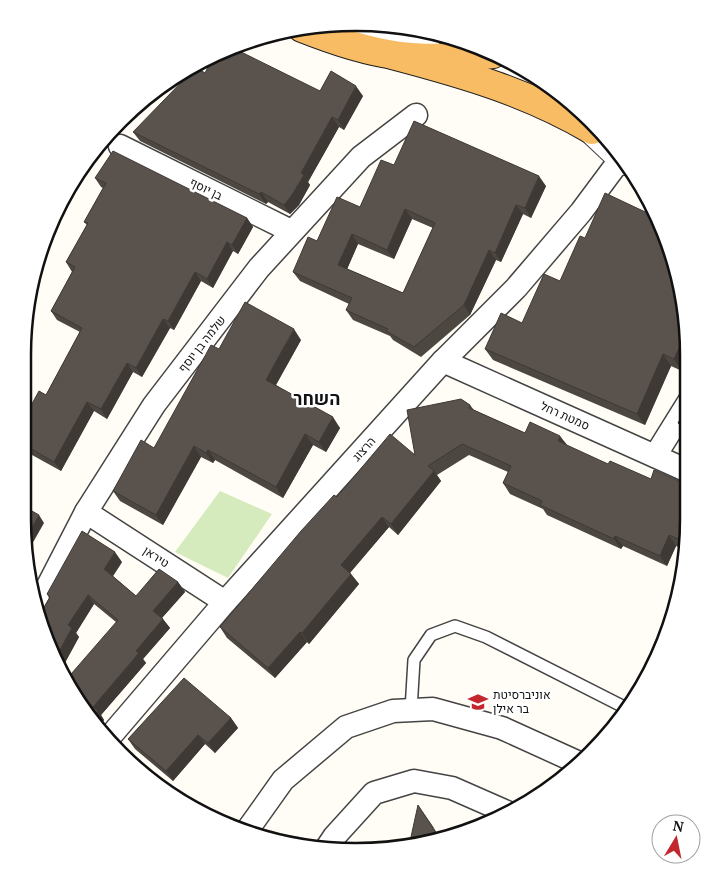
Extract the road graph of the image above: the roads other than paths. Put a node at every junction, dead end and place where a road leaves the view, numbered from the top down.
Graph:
1 (316, 34) edge
2 (392, 56) junction
3 (479, 56) edge
4 (416, 115) dead end
5 (584, 125) edge
6 (120, 146) dead end
7 (618, 165) edge
8 (291, 232) junction
9 (443, 361) junction
10 (680, 416) edge
11 (655, 456) junction
12 (680, 467) edge
13 (86, 512) junction
14 (41, 599) edge
15 (225, 602) junction
16 (621, 705) edge
17 (411, 710) junction
18 (113, 733) edge
19 (572, 760) edge
20 (499, 809) edge
21 (250, 826) edge
22 (331, 842) edge

1 - 2 highway
2 - 3 highway
2 - 5 highway
4 - 8 street, שלמה בן יוסף
6 - 8 street, בן יוסף
7 - 9 street, הרצוג
8 - 13 street, שלמה בן יוסף
9 - 11 street, סמטת רחל
9 - 15 street, הרצוג
10 - 11 street
11 - 12 street, סמטת רחל
13 - 14 street, שלמה בן יוסף
13 - 15 street, טיראן
15 - 18 street, הרצוג
16 - 17 lane
17 - 19 street
17 - 21 street
20 - 22 street

